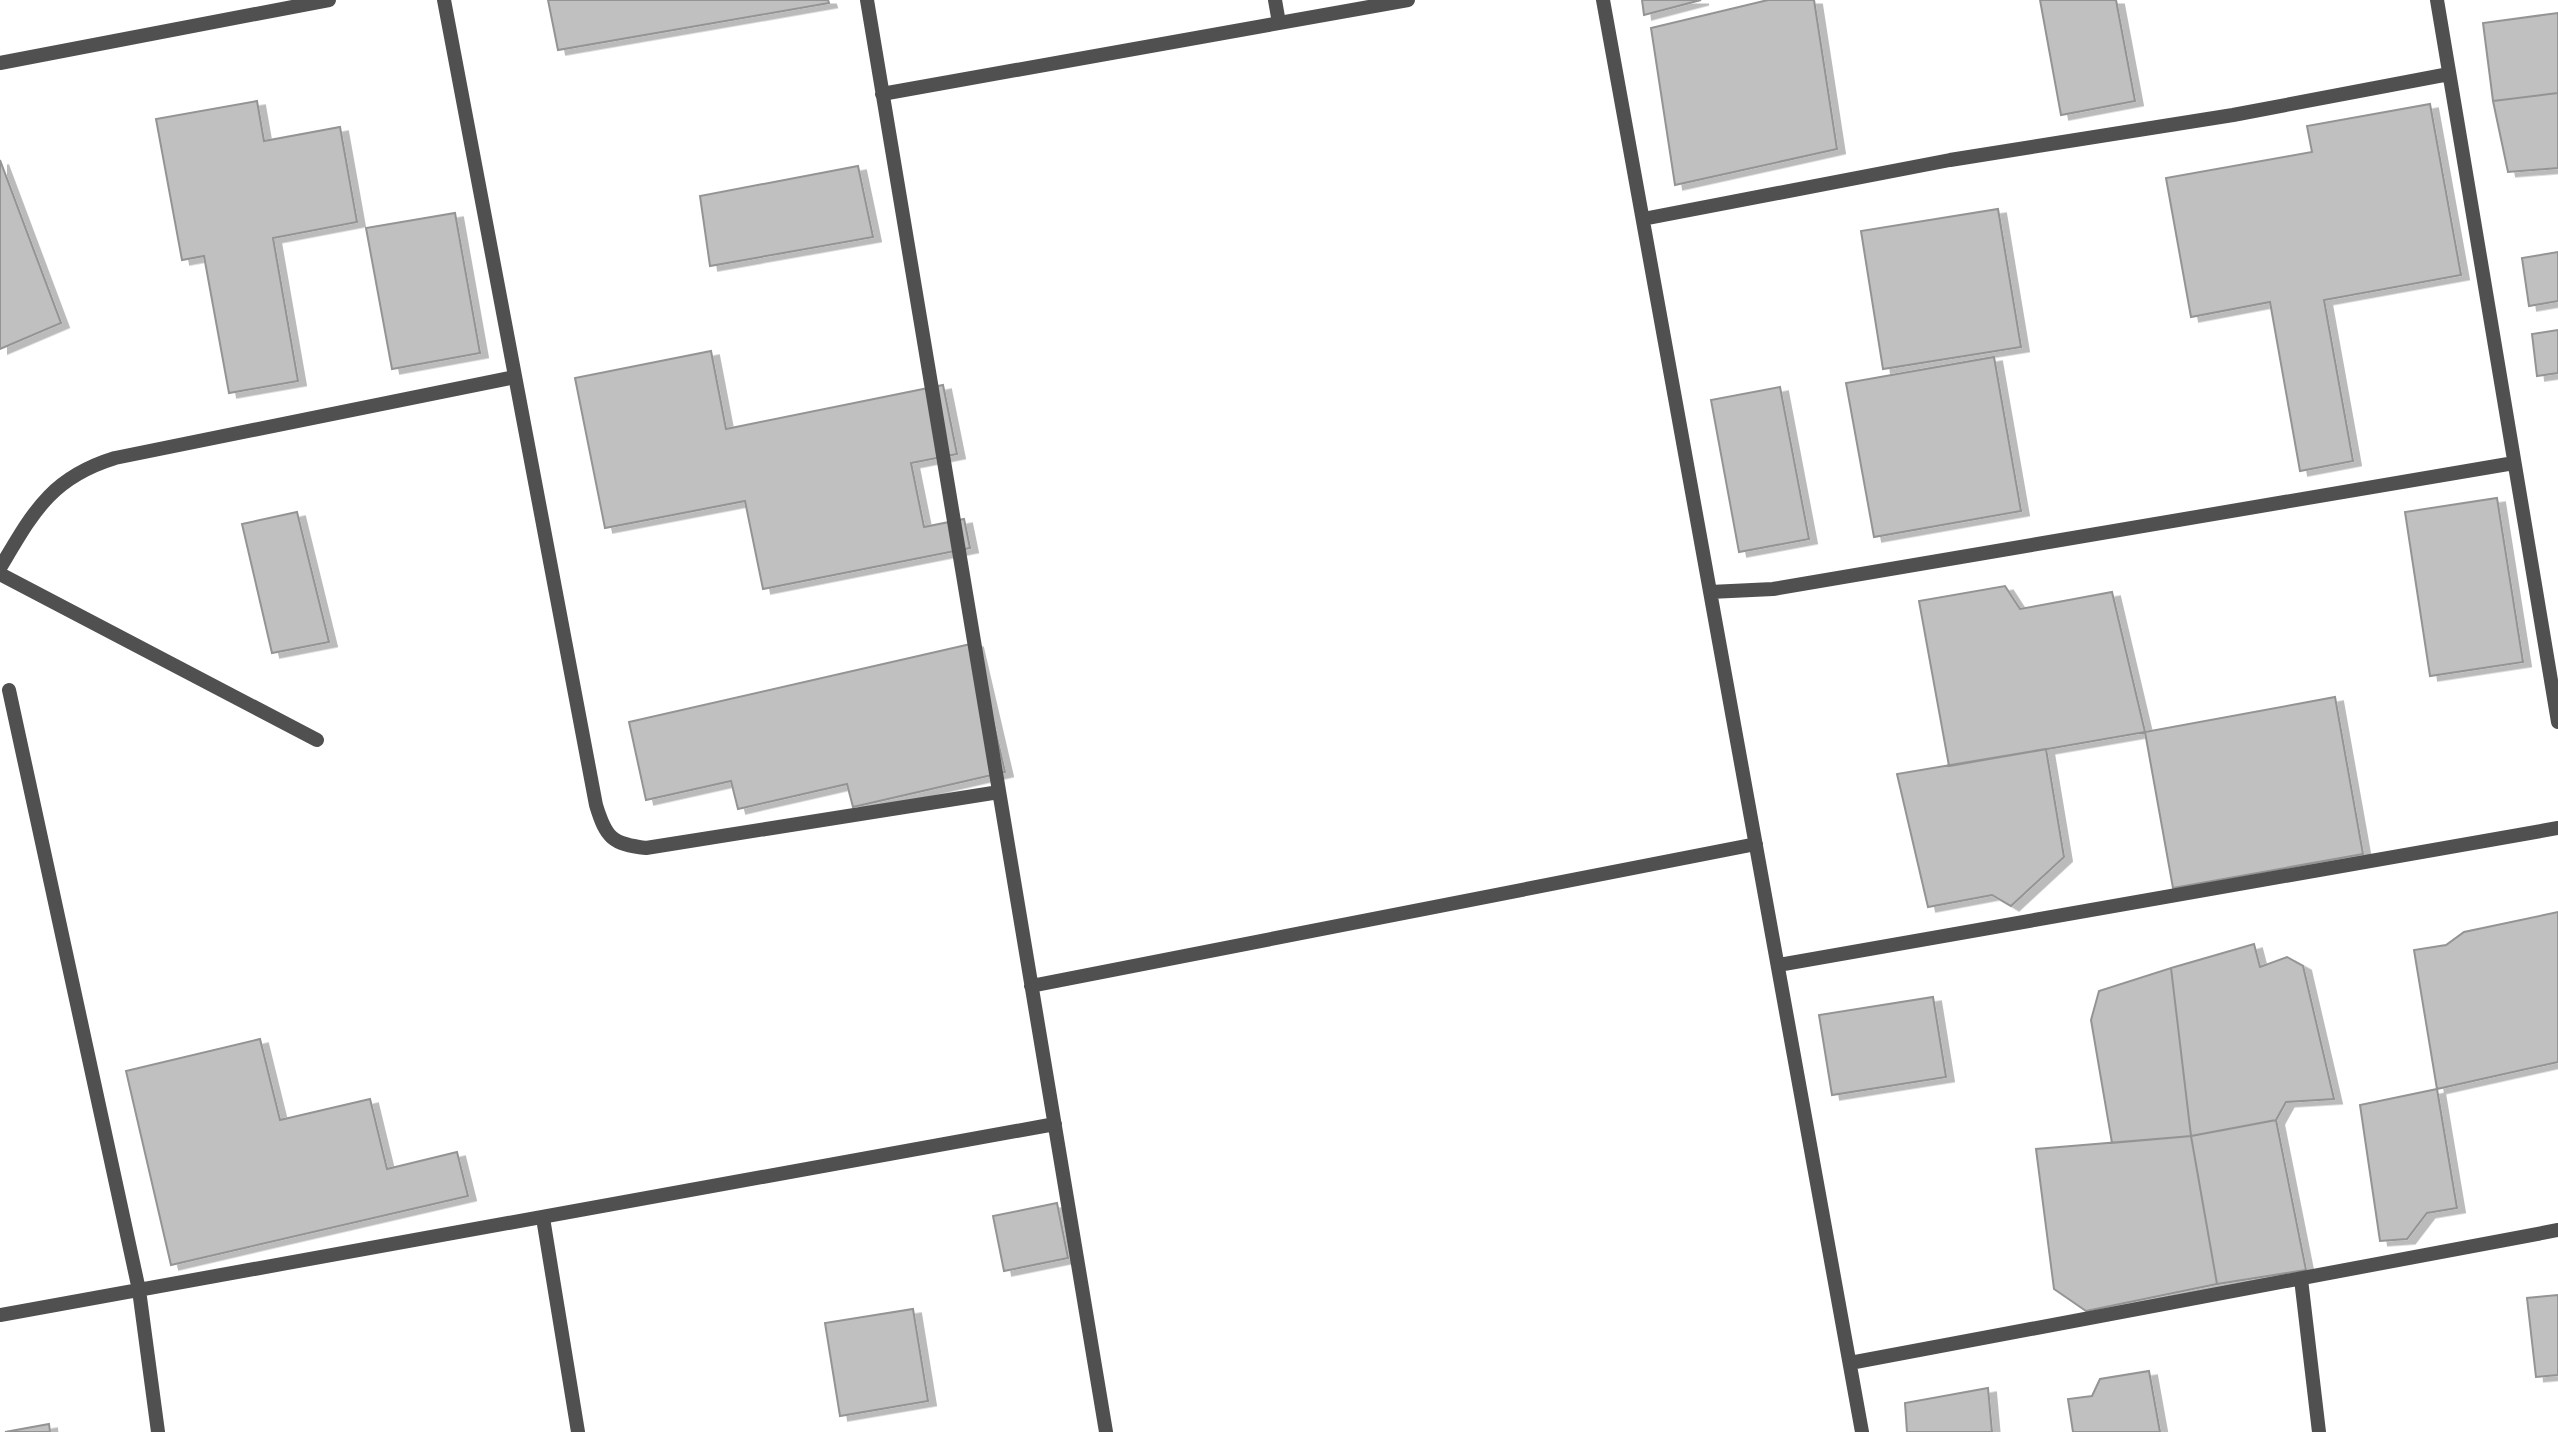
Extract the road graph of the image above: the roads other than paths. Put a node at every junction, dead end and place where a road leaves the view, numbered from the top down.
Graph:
1 (330, 0) edge
2 (444, 0) edge
3 (867, 0) edge
4 (1275, 0) edge
5 (1408, 0) edge
6 (1603, 0) edge
7 (2437, 0) edge
8 (1279, 23) junction
9 (0, 63) edge
10 (2449, 74) junction
11 (882, 94) junction
12 (1643, 219) junction
13 (515, 377) junction
14 (2514, 463) junction
15 (0, 568) edge
16 (0, 574) edge
17 (1710, 592) junction
18 (9, 690) dead end
19 (2558, 722) edge
20 (317, 740) dead end
21 (999, 792) junction
22 (2558, 828) edge
23 (1756, 844) junction
24 (1778, 965) junction
25 (1031, 986) junction
26 (1055, 1124) junction
27 (543, 1218) junction
28 (2558, 1230) edge
29 (2301, 1279) junction
30 (139, 1290) junction
31 (0, 1315) edge
32 (1850, 1363) junction
33 (158, 1432) edge
34 (578, 1432) edge
35 (1106, 1432) edge
36 (1862, 1432) edge
37 (2319, 1432) edge

1 - 9 street
2 - 13 street
3 - 11 street
4 - 8 street
5 - 8 street
6 - 12 street
7 - 10 street
8 - 11 street
10 - 12 street
10 - 14 street
11 - 21 street
12 - 17 street
13 - 15 street
13 - 21 street
14 - 17 street
14 - 19 street
16 - 20 street
17 - 23 street
18 - 30 street
21 - 25 street
22 - 24 street
23 - 24 street
23 - 25 street
24 - 32 street
25 - 26 street
26 - 27 street
26 - 35 street
27 - 30 street
27 - 34 street
28 - 29 street
29 - 32 street
29 - 37 street
30 - 31 street
30 - 33 street
32 - 36 street

